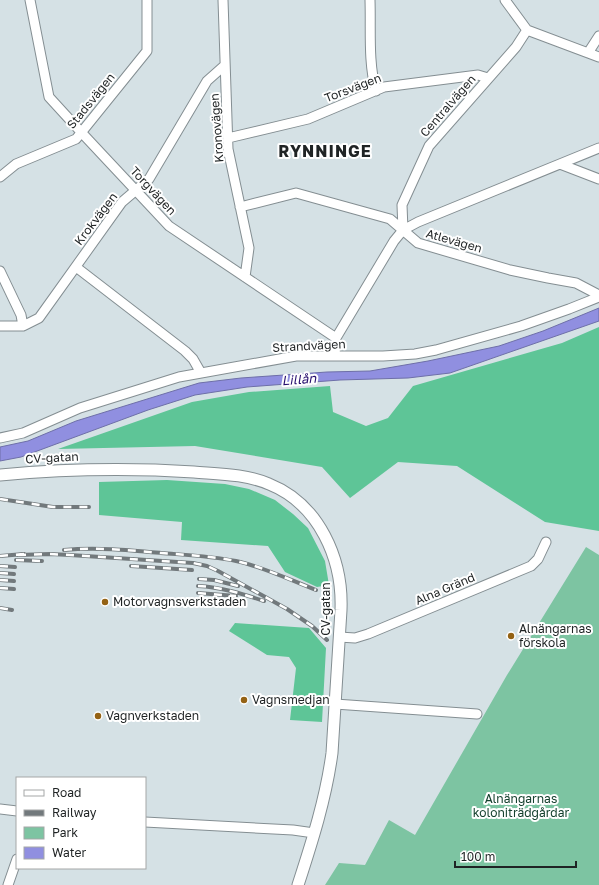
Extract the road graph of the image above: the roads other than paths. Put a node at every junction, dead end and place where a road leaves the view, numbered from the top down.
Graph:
1 (30, 0) edge
2 (147, 0) edge
3 (223, 0) edge
4 (370, 0) edge
5 (505, 0) edge
6 (527, 30) junction
7 (599, 36) edge
8 (588, 53) junction
9 (599, 58) edge
10 (225, 65) junction
11 (488, 78) junction
12 (376, 90) junction
13 (82, 132) junction
14 (228, 138) junction
15 (599, 148) edge
16 (560, 164) junction
17 (0, 177) edge
18 (599, 179) edge
19 (136, 190) junction
20 (240, 207) junction
21 (403, 230) junction
22 (76, 267) junction
23 (0, 271) edge
24 (245, 277) junction
25 (599, 296) edge
26 (0, 326) edge
27 (23, 326) junction
28 (336, 338) junction
29 (335, 356) junction
30 (201, 373) junction
31 (0, 438) edge
32 (0, 475) edge
33 (546, 542) dead end
34 (340, 638) junction
35 (335, 704) junction
36 (478, 714) dead end
37 (0, 809) edge
38 (16, 811) edge
39 (146, 822) edge
40 (314, 833) junction
41 (16, 862) edge
42 (8, 885) edge
43 (298, 885) edge

1 - 13 street, Torgvägen
2 - 13 street, Stadsvägen
3 - 10 street, Kronovägen
4 - 12 street
5 - 6 street
6 - 8 street
6 - 11 street, Centralvägen
7 - 8 street
8 - 9 street
10 - 14 street, Kronovägen
10 - 19 street, Krokvägen
11 - 12 street, Torsvägen
11 - 21 street, Centralvägen
12 - 14 street, Torsvägen
13 - 17 street, Stadsvägen
13 - 19 street, Torgvägen
14 - 20 street, Kronovägen
15 - 16 street
16 - 18 street
16 - 21 street
19 - 22 street, Krokvägen
19 - 24 street, Torgvägen
20 - 21 street, Atlevägen
20 - 24 street, Kronovägen
21 - 25 street, Atlevägen
21 - 28 street
22 - 27 street, Krokvägen
22 - 30 street
23 - 27 street
24 - 28 street, Torgvägen
25 - 29 street, Strandvägen
26 - 27 street, Krokvägen
28 - 29 street
29 - 30 street, Strandvägen
30 - 31 street, Strandvägen
32 - 34 street, CV-gatan
33 - 34 street, Alna Gränd
34 - 35 street, CV-gatan
35 - 36 street
35 - 40 street, CV-gatan
37 - 38 street
39 - 40 street
40 - 43 street, CV-gatan
41 - 42 street

